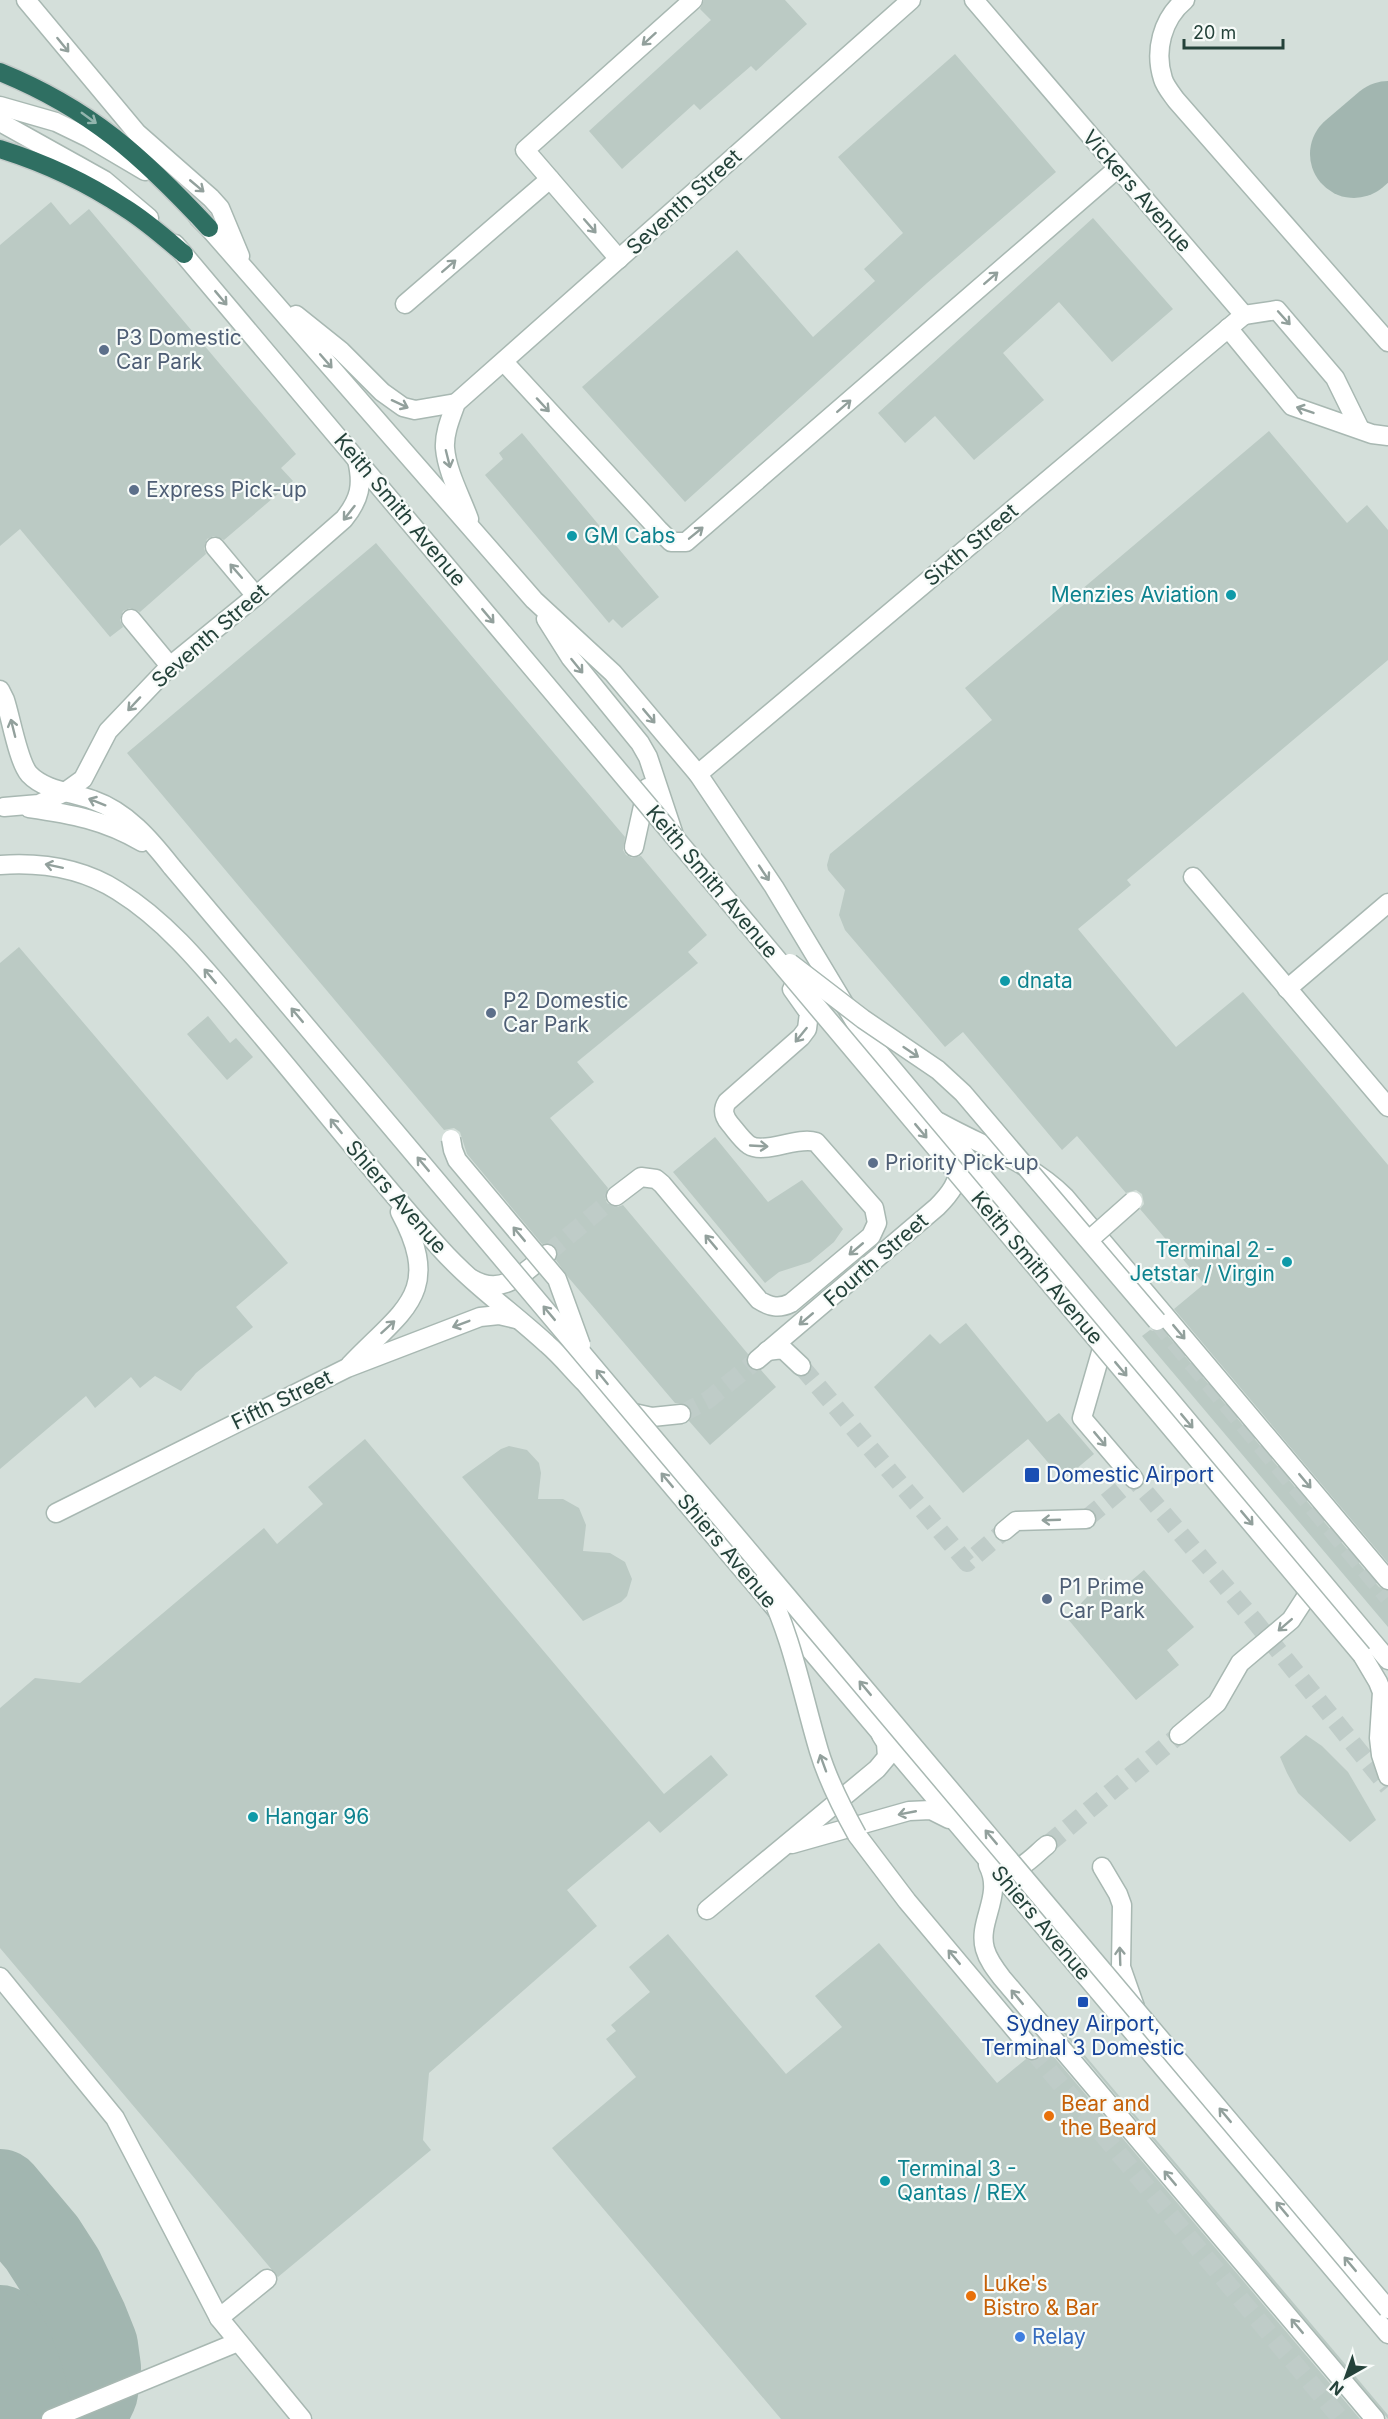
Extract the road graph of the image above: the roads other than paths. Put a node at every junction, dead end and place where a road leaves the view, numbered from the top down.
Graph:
1 (26, 0) edge
2 (693, 0) edge
3 (910, 0) edge
4 (974, 0) edge
5 (1185, 0) edge
6 (0, 72) edge
7 (0, 106) edge
8 (0, 122) edge
9 (0, 149) edge
10 (1118, 168) junction
11 (550, 179) junction
12 (209, 228) junction
13 (184, 254) junction
14 (619, 259) junction
15 (247, 270) junction
16 (260, 286) junction
17 (405, 304) dead end
18 (1244, 315) junction
19 (1228, 328) junction
20 (1388, 342) edge
21 (504, 362) junction
22 (456, 403) junction
23 (1360, 429) junction
24 (1388, 436) edge
25 (356, 458) junction
26 (473, 529) junction
27 (215, 547) dead end
28 (256, 596) junction
29 (534, 600) junction
30 (131, 619) dead end
31 (170, 666) junction
32 (0, 690) edge
33 (651, 769) junction
34 (698, 774) junction
35 (65, 792) junction
36 (2, 807) edge
37 (634, 848) dead end
38 (0, 865) edge
39 (172, 867) junction
40 (1193, 877) dead end
41 (1388, 903) edge
42 (762, 941) junction
43 (1287, 989) junction
44 (1388, 1107) edge
45 (933, 1119) junction
46 (451, 1138) dead end
47 (951, 1140) junction
48 (386, 1187) junction
49 (616, 1196) tunnel mouth
50 (1133, 1201) dead end
51 (1089, 1240) junction
52 (547, 1254) tunnel mouth
53 (462, 1273) junction
54 (518, 1320) junction
55 (1156, 1321) tunnel mouth
56 (1108, 1328) junction
57 (586, 1358) junction
58 (801, 1366) tunnel mouth
59 (347, 1368) junction
60 (603, 1404) junction
61 (681, 1414) tunnel mouth
62 (1134, 1479) dead end
63 (56, 1513) dead end
64 (1086, 1519) tunnel mouth
65 (1004, 1531) tunnel mouth
66 (748, 1550) junction
67 (1299, 1554) junction
68 (1388, 1580) edge
69 (1362, 1655) junction
70 (1388, 1660) edge
71 (1388, 1685) edge
72 (881, 1733) junction
73 (1179, 1735) tunnel mouth
74 (1388, 1776) edge
75 (960, 1827) junction
76 (1047, 1845) tunnel mouth
77 (785, 1846) junction
78 (987, 1859) junction
79 (1102, 1867) dead end
80 (707, 1910) dead end
81 (3, 1986) edge
82 (1137, 2011) junction
83 (1032, 2050) tunnel mouth
84 (267, 2279) dead end
85 (1388, 2309) edge
86 (219, 2318) junction
87 (1388, 2334) edge
88 (238, 2342) junction
89 (51, 2419) edge
90 (302, 2419) edge
91 (1375, 2419) edge

1 -> 15 street, Keith Smith Avenue
2 -> 11 street
3 - 14 street, Seventh Street
4 - 10 street, Vickers Avenue
5 - 20 street
6 -> 12 highway
7 - 12 street, Keith Smith Avenue
8 - 13 street, Keith Smith Avenue
9 - 13 highway
10 - 18 street, Vickers Avenue
21 -> 10 street
11 -> 14 street
17 -> 11 street
12 - 15 street, Keith Smith Avenue
13 -> 25 street, Keith Smith Avenue
14 - 21 street, Seventh Street
15 - 16 street, Keith Smith Avenue
16 -> 22 street
16 -> 26 street, Keith Smith Avenue
18 - 19 street, Sixth Street
18 -> 23 street
23 -> 19 street
19 - 34 street, Sixth Street
21 - 22 street, Seventh Street
22 -> 26 street
23 - 24 street
25 -> 28 street, Seventh Street
25 -> 42 street, Keith Smith Avenue, bridge
26 - 29 street, Keith Smith Avenue
28 -> 27 street
28 - 31 street, Seventh Street
29 -> 33 street
29 -> 34 street, Keith Smith Avenue
30 - 31 street
31 -> 35 street, Seventh Street
35 -> 32 street
33 - 37 street
33 -> 49 street
34 -> 45 street, Keith Smith Avenue
35 - 36 street, Seventh Street
39 -> 35 street
36 - 39 street, Seventh Street
48 -> 38 street, Shiers Avenue
57 -> 39 street, Shiers Avenue, bridge
40 - 43 street
41 - 43 street
42 -> 51 street, bridge
42 -> 69 street, Keith Smith Avenue, bridge
43 - 44 street
45 - 47 street, Keith Smith Avenue
45 -> 68 street
57 -> 46 street, bridge
47 - 56 street, Keith Smith Avenue
47 -> 58 street, Fourth Street
48 - 53 street, Shiers Avenue
59 -> 48 street
50 - 51 street, bridge
51 - 55 street, bridge
52 - 53 street
53 - 54 street, Shiers Avenue
54 -> 59 street, Fifth Street
54 - 60 street, Shiers Avenue
56 -> 62 street
56 -> 67 street, Keith Smith Avenue
66 -> 57 street, Shiers Avenue, bridge
59 - 63 street, Fifth Street
60 - 61 street
72 -> 60 street, Shiers Avenue
64 -> 65 street
82 -> 66 street, Shiers Avenue, bridge
83 -> 66 street, bridge
67 - 70 street, Keith Smith Avenue
67 -> 73 street
69 - 71 street, Keith Smith Avenue
69 - 74 street
72 - 75 street, Shiers Avenue
72 - 77 street
75 -> 77 street
75 - 78 street, Shiers Avenue
76 - 78 street
77 - 80 street
87 -> 78 street, Shiers Avenue
91 -> 78 street
82 -> 79 street
81 - 86 street
85 -> 82 street, Shiers Avenue, bridge
84 - 86 street
86 - 88 street
88 - 89 street
88 - 90 street

